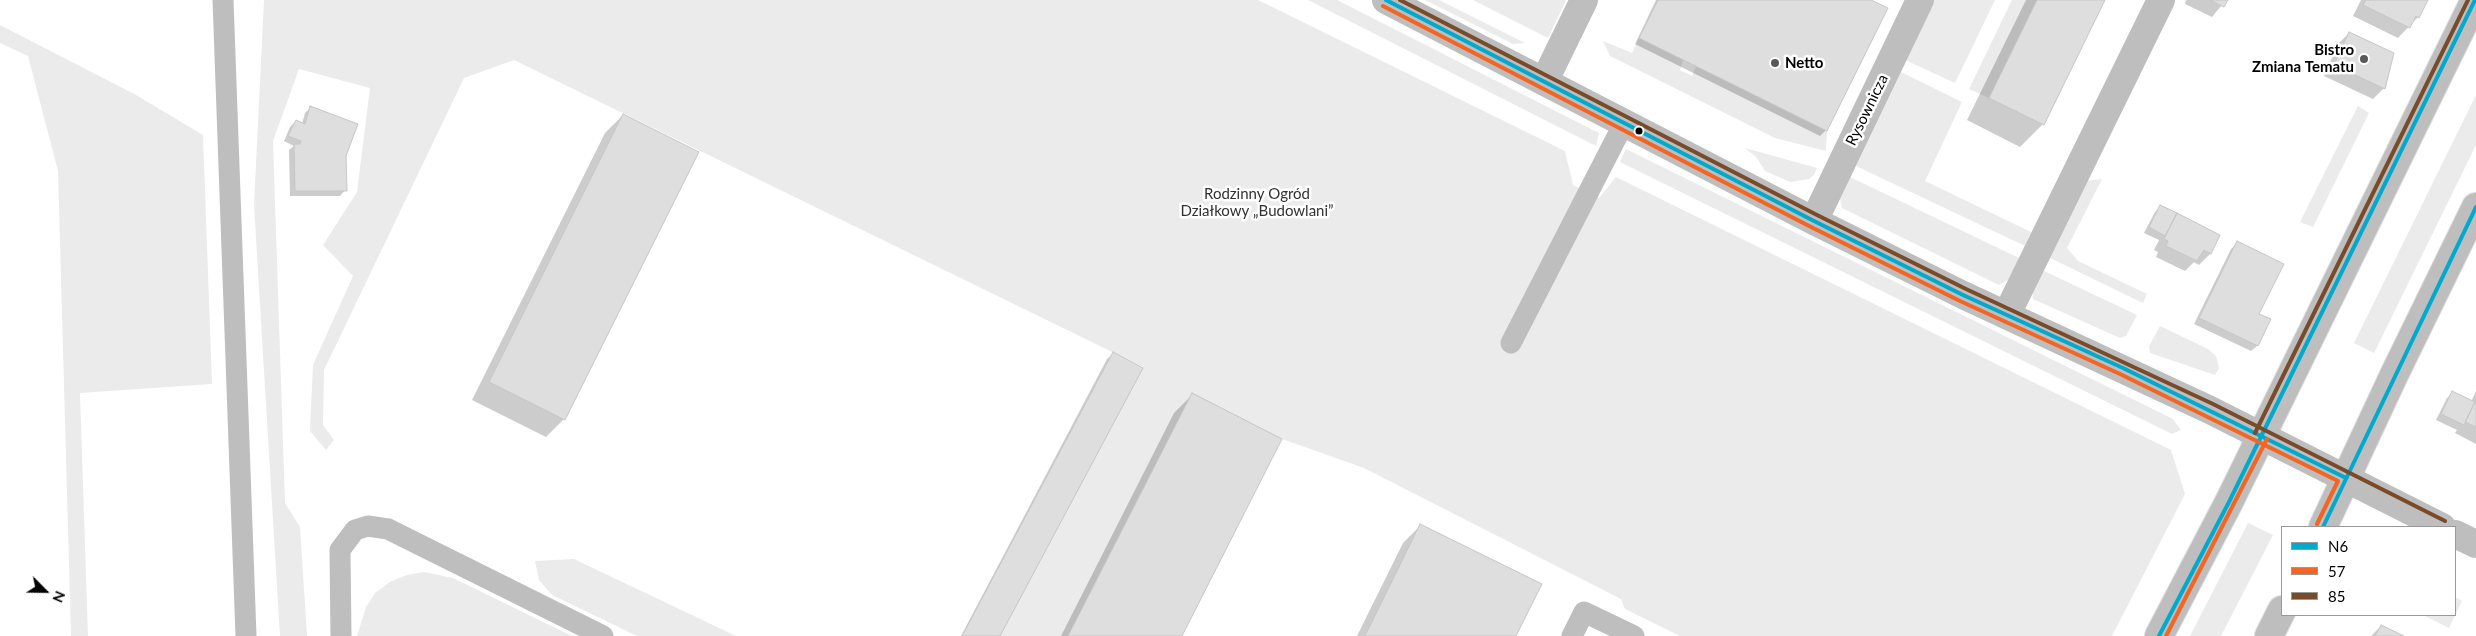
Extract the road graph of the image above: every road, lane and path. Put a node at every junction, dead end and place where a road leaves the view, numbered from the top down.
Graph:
1 (223, 0) edge
2 (1386, 0) edge
3 (1584, 0) edge
4 (1920, 0) edge
5 (2161, 0) edge
6 (2475, 0) edge
7 (1545, 80) junction
8 (1624, 123) junction
9 (2476, 207) edge
10 (1814, 221) junction
11 (2008, 314) junction
12 (1511, 343) dead end
13 (2261, 436) junction
14 (2346, 478) junction
15 (2323, 526) edge
16 (2440, 526) edge
17 (2456, 534) edge
18 (2476, 544) edge
19 (2281, 612) edge
20 (246, 636) edge
21 (341, 636) edge
22 (604, 636) edge
23 (1572, 636) edge
24 (1634, 636) edge
25 (2159, 636) edge
26 (2269, 636) edge

1 - 20 lane
2 - 7 street
3 - 7 street
4 - 10 street, Rysownicza
5 - 11 street
6 - 13 street
7 - 8 street
8 - 10 street
8 - 12 lane
9 - 14 street
10 - 11 street
11 - 13 street
13 - 14 street
13 - 25 street
14 - 15 street
14 - 16 street
17 - 18 street
19 - 26 street
21 - 22 lane
23 - 24 lane

